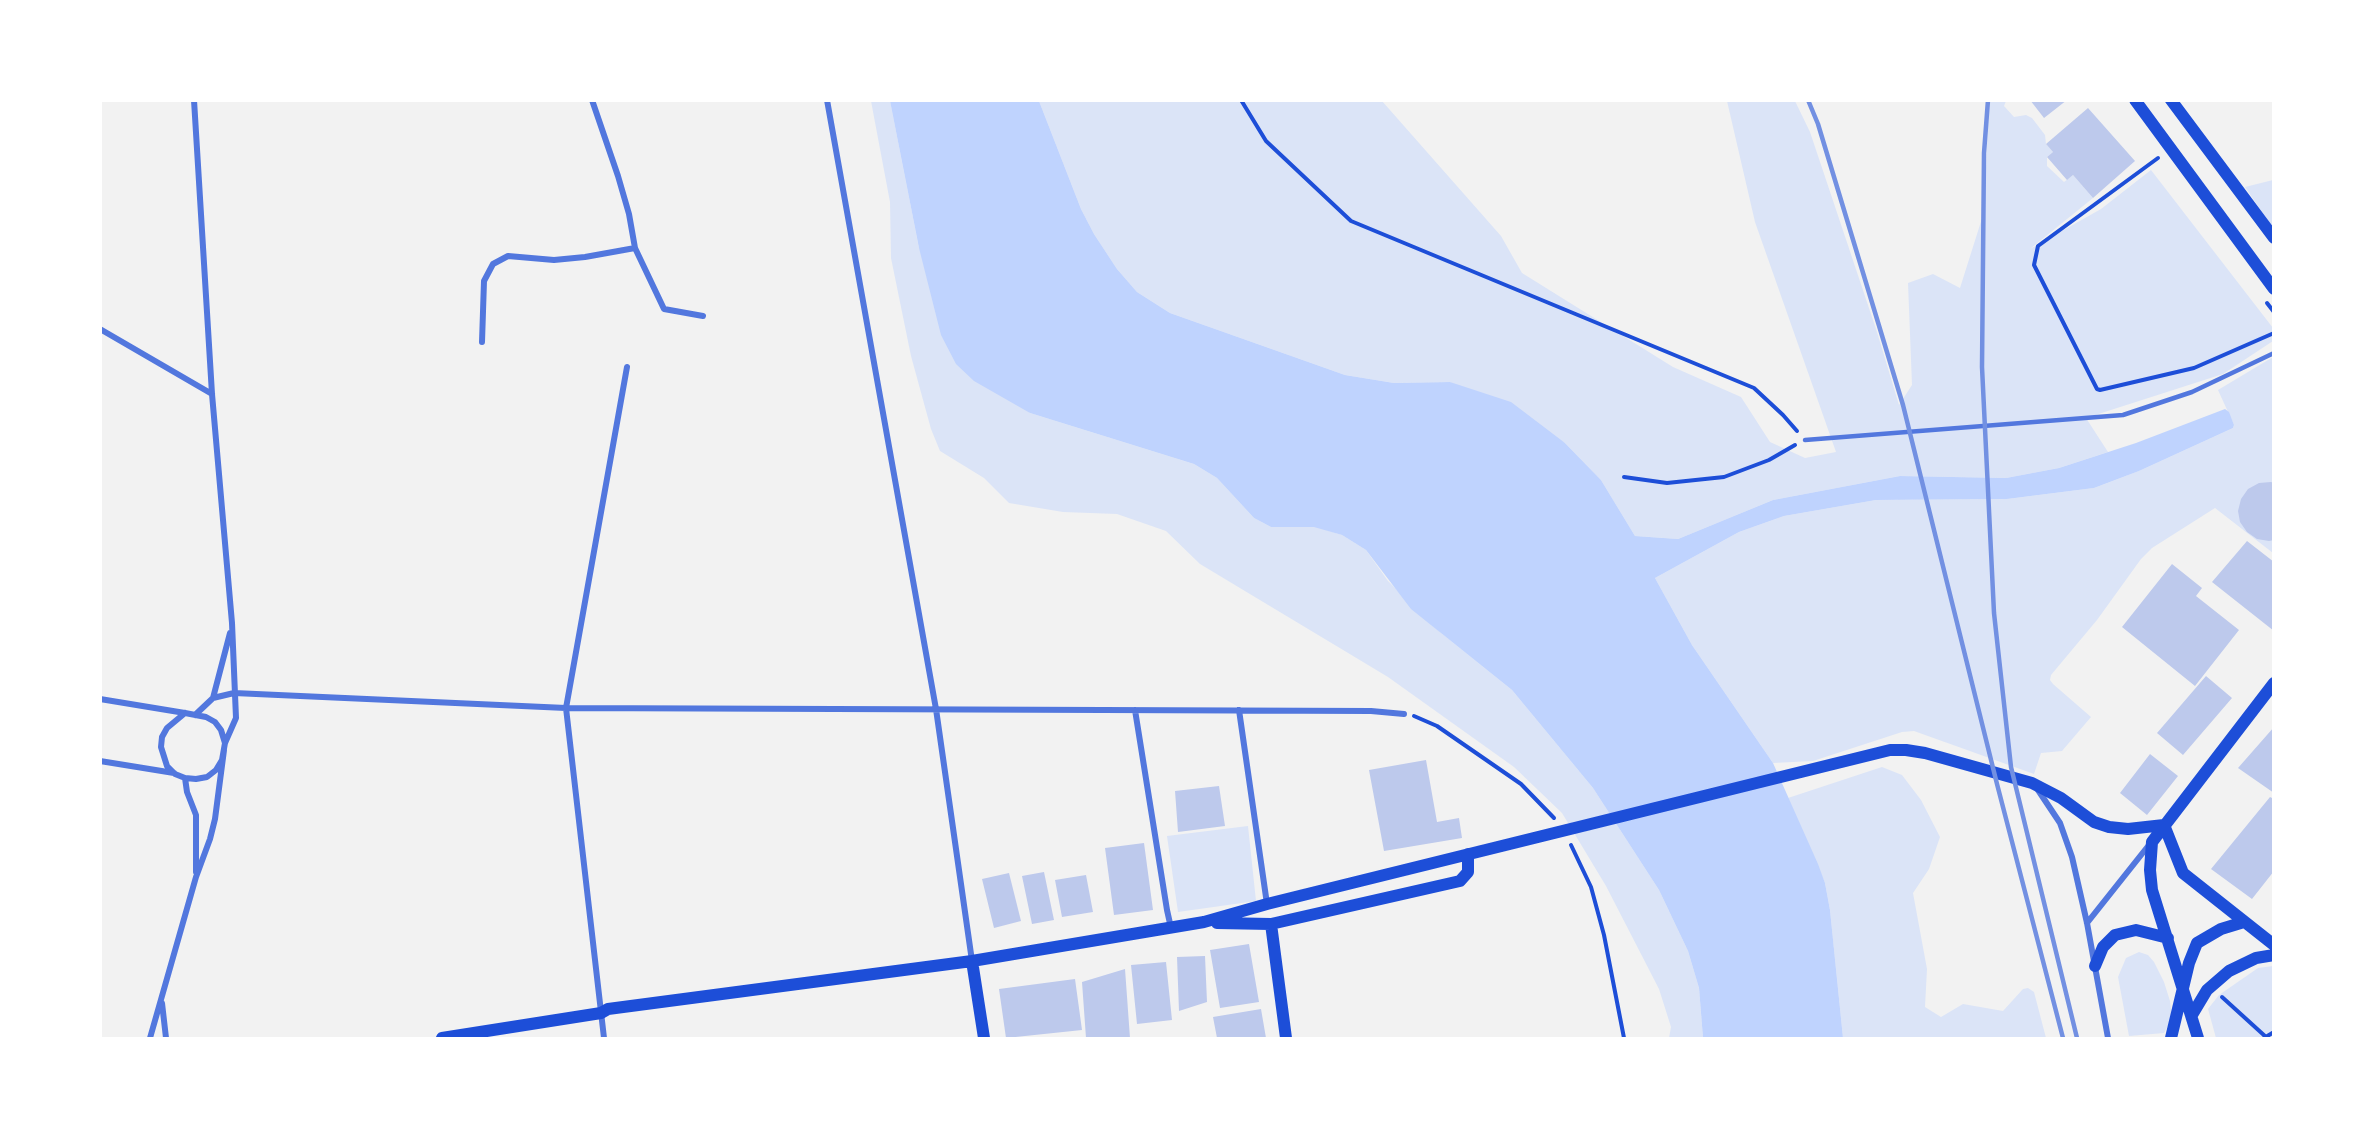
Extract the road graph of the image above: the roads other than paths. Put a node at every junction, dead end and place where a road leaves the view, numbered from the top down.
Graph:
1 (194, 100) edge
2 (592, 100) edge
3 (827, 100) edge
4 (2135, 100) edge
5 (2171, 100) edge
6 (2274, 238) edge
7 (636, 248) junction
8 (2274, 289) edge
9 (703, 316) dead end
10 (100, 329) edge
11 (482, 342) dead end
12 (2274, 353) edge
13 (627, 367) dead end
14 (212, 394) junction
15 (1805, 440) road end
16 (232, 623) junction
17 (2274, 683) edge
18 (234, 693) junction
19 (213, 698) junction
20 (100, 699) edge
21 (566, 708) junction
22 (936, 709) junction
23 (1135, 710) junction
24 (1239, 710) junction
25 (185, 713) junction
26 (1404, 714) dead end
27 (195, 715) junction
28 (224, 747) junction
29 (100, 761) edge
30 (175, 774) junction
31 (185, 778) junction
32 (2032, 783) junction
33 (2164, 825) junction
34 (2152, 842) junction
35 (1468, 854) junction
36 (196, 877) junction
37 (1267, 904) junction
38 (1204, 922) junction
39 (2244, 922) junction
40 (2087, 923) junction
41 (1271, 924) junction
42 (1171, 928) junction
43 (2168, 938) junction
44 (2274, 945) edge
45 (2274, 955) edge
46 (972, 961) junction
47 (2095, 966) junction
48 (2183, 987) junction
49 (161, 998) junction
50 (601, 1013) junction
51 (2192, 1015) junction
52 (150, 1038) edge
53 (166, 1038) edge
54 (442, 1038) edge
55 (604, 1038) edge
56 (984, 1038) edge
57 (1286, 1038) edge
58 (2108, 1038) edge
59 (2171, 1038) edge
60 (2198, 1038) edge

1 - 14 street
2 - 7 street
3 - 22 street
4 - 8 main road
5 - 6 main road
7 - 9 street
7 - 11 street
10 - 14 street
12 - 15 lane
13 - 21 street
14 - 16 street
16 - 18 street
16 - 19 street
17 - 33 main road
18 - 19 street
18 - 21 street
18 - 28 street
19 - 27 street
20 - 25 street
21 - 22 street
21 - 50 street
22 - 23 street
22 - 46 street
23 - 24 street
23 - 42 street
24 - 26 street
24 - 37 street
25 - 27 street
25 - 30 street
27 - 28 street
28 - 31 street
28 - 36 street
29 - 30 street
30 - 31 street
31 - 36 street
32 - 33 main road
32 - 35 main road
32 - 40 street
33 - 34 main road
33 - 39 main road
34 - 40 street
34 - 43 main road
35 - 37 main road
35 - 41 main road
36 - 49 street
37 - 38 main road
38 - 41 main road
38 - 42 main road
39 - 44 main road
39 - 48 main road
40 - 47 street
41 - 57 main road
42 - 46 main road
43 - 47 main road
43 - 48 main road
45 - 51 main road
46 - 50 main road
46 - 56 main road
47 - 58 street
48 - 51 main road
48 - 59 main road
49 - 52 street
49 - 53 street
50 - 54 main road
50 - 55 street
51 - 60 main road

